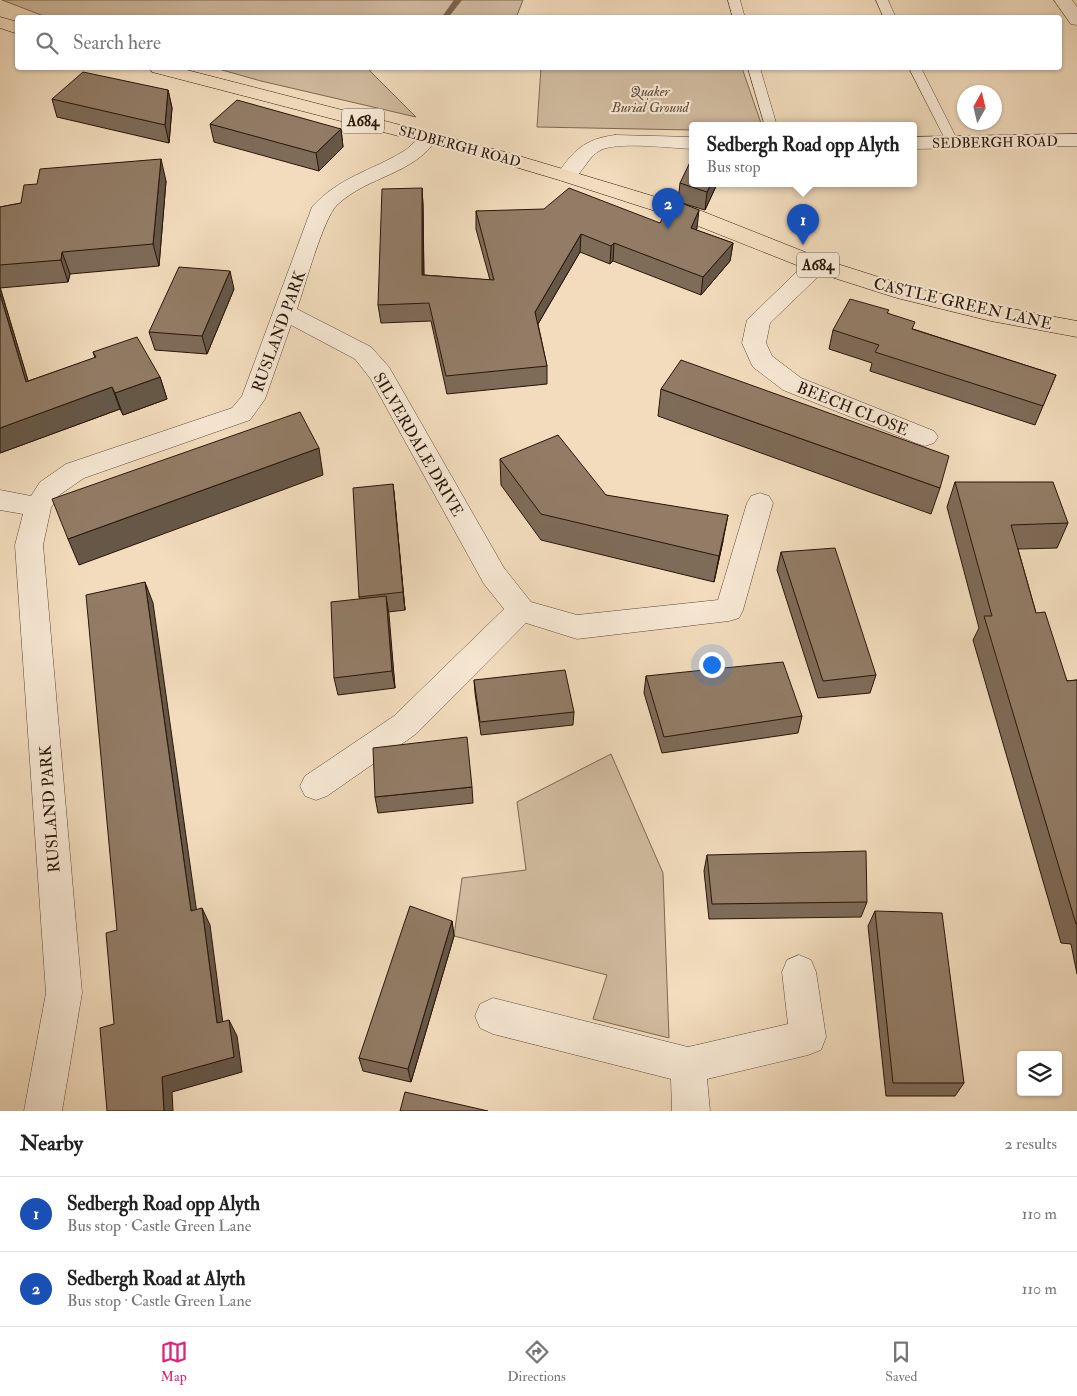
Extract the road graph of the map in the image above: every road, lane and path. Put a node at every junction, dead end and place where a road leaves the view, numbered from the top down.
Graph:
1 (734, 0) edge
2 (882, 0) edge
3 (1063, 0) edge
4 (738, 15) edge
5 (889, 15) edge
6 (1077, 20) edge
7 (0, 22) edge
8 (15, 28) edge
9 (167, 70) edge
10 (755, 70) edge
11 (917, 70) edge
12 (770, 122) edge
13 (428, 138) junction
14 (1077, 140) edge
15 (689, 143) edge
16 (953, 143) junction
17 (917, 144) edge
18 (566, 176) junction
19 (817, 265) junction
20 (285, 312) junction
21 (1077, 329) edge
22 (925, 437) dead end
23 (0, 500) edge
24 (760, 503) dead end
25 (38, 508) junction
26 (521, 610) junction
27 (316, 786) dead end
28 (799, 972) dead end
29 (492, 1016) dead end
30 (688, 1065) junction
31 (43, 1111) edge
32 (691, 1111) edge

1 - 4 lane
2 - 5 lane
3 - 6 street
7 - 8 highway
9 - 13 highway, SEDBERGH ROAD / A684
10 - 12 lane
11 - 16 lane
13 - 18 highway, SEDBERGH ROAD / A684
13 - 20 street, RUSLAND PARK
14 - 16 street, SEDBERGH ROAD
15 - 18 street
16 - 17 street, SEDBERGH ROAD
18 - 19 highway, CASTLE GREEN LANE / A684
19 - 21 highway, CASTLE GREEN LANE / A684
19 - 22 street, BEECH CLOSE
20 - 25 street, RUSLAND PARK
20 - 26 street, SILVERDALE DRIVE
23 - 25 street
24 - 26 street
25 - 31 street, RUSLAND PARK
26 - 27 street
28 - 30 street
29 - 30 street
30 - 32 street

